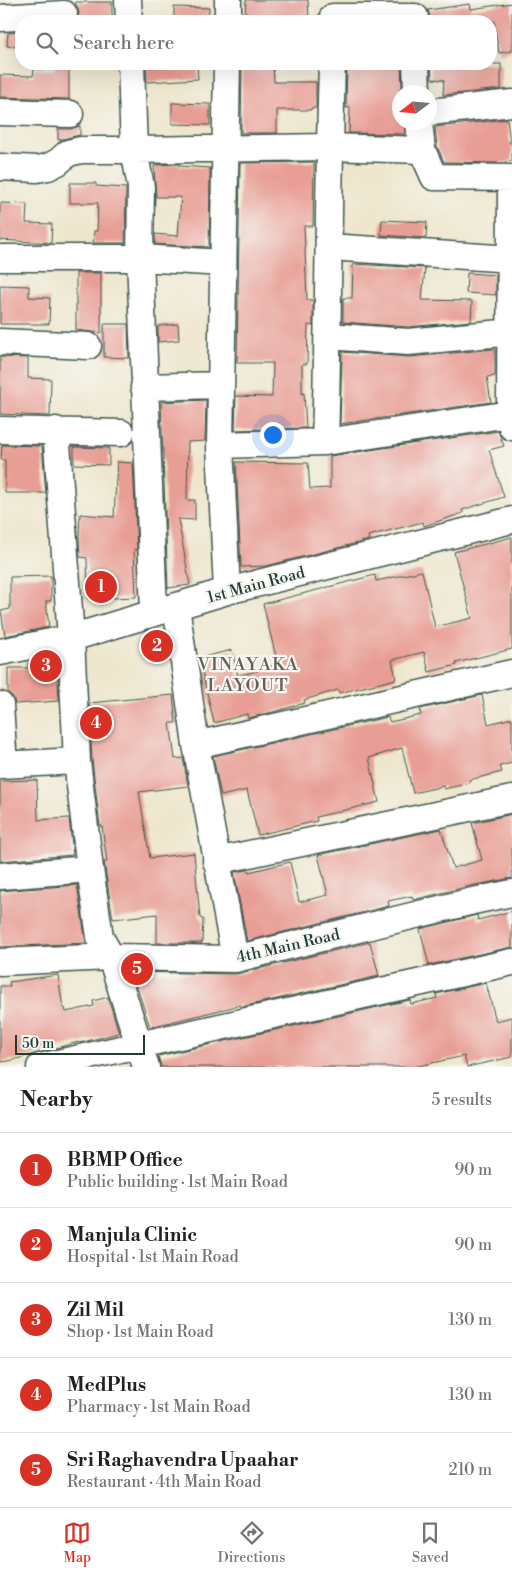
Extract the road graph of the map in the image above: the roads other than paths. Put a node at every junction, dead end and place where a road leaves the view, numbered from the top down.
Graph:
1 (128, 0) edge
2 (228, 0) edge
3 (332, 13) edge
4 (416, 13) edge
5 (64, 14) dead end
6 (48, 15) edge
7 (129, 15) edge
8 (228, 15) edge
9 (15, 17) edge
10 (0, 18) edge
11 (130, 70) edge
12 (228, 70) edge
13 (332, 70) edge
14 (416, 70) edge
15 (417, 85) edge
16 (512, 103) edge
17 (437, 111) edge
18 (0, 112) edge
19 (70, 114) dead end
20 (420, 130) edge
21 (329, 147) junction
22 (226, 149) junction
23 (134, 150) junction
24 (422, 150) junction
25 (0, 167) edge
26 (511, 178) edge
27 (329, 247) junction
28 (0, 258) edge
29 (140, 258) junction
30 (512, 259) edge
31 (224, 263) junction
32 (512, 332) edge
33 (328, 336) junction
34 (0, 342) edge
35 (88, 346) dead end
36 (221, 385) junction
37 (144, 387) junction
38 (511, 421) edge
39 (0, 430) edge
40 (56, 430) junction
41 (120, 433) dead end
42 (325, 442) junction
43 (220, 446) junction
44 (512, 520) edge
45 (227, 591) junction
46 (165, 609) junction
47 (71, 638) junction
48 (0, 652) edge
49 (512, 673) edge
50 (0, 705) edge
51 (196, 745) junction
52 (78, 761) junction
53 (2, 765) edge
54 (512, 799) edge
55 (216, 861) junction
56 (90, 869) junction
57 (0, 876) edge
58 (512, 893) edge
59 (111, 957) junction
60 (235, 959) junction
61 (0, 962) edge
62 (512, 962) edge
63 (143, 1055) edge
64 (40, 1067) edge

1 - 7 street
2 - 8 street
3 - 4 street
5 - 6 street
9 - 10 street
11 - 23 street
12 - 22 street
13 - 21 street
14 - 15 street
16 - 17 street
18 - 19 street
20 - 24 street
21 - 22 street
21 - 24 street
21 - 27 street
22 - 23 street
22 - 31 street
23 - 25 street
23 - 29 street
24 - 26 street
26 - 30 street
27 - 30 street
27 - 33 street
28 - 29 street
29 - 31 street
29 - 37 street
30 - 32 street
31 - 36 street
32 - 33 street
32 - 38 street
33 - 42 street
34 - 35 street
36 - 37 street
36 - 43 street
37 - 46 street
38 - 42 street
39 - 40 street
40 - 41 street
40 - 47 street
42 - 43 street
43 - 45 street
44 - 45 street, 1st Main Road
45 - 46 street, 1st Main Road
46 - 47 street, 1st Main Road
46 - 51 street
47 - 48 street, 1st Main Road
47 - 52 street
49 - 51 street
50 - 53 street
51 - 55 street
52 - 53 street
52 - 56 street
54 - 55 street
55 - 60 street
56 - 57 street
56 - 59 street
58 - 60 street, 4th Main Road
59 - 60 street, 4th Main Road
59 - 61 street, 4th Main Road
59 - 63 street
62 - 63 street
63 - 64 street

